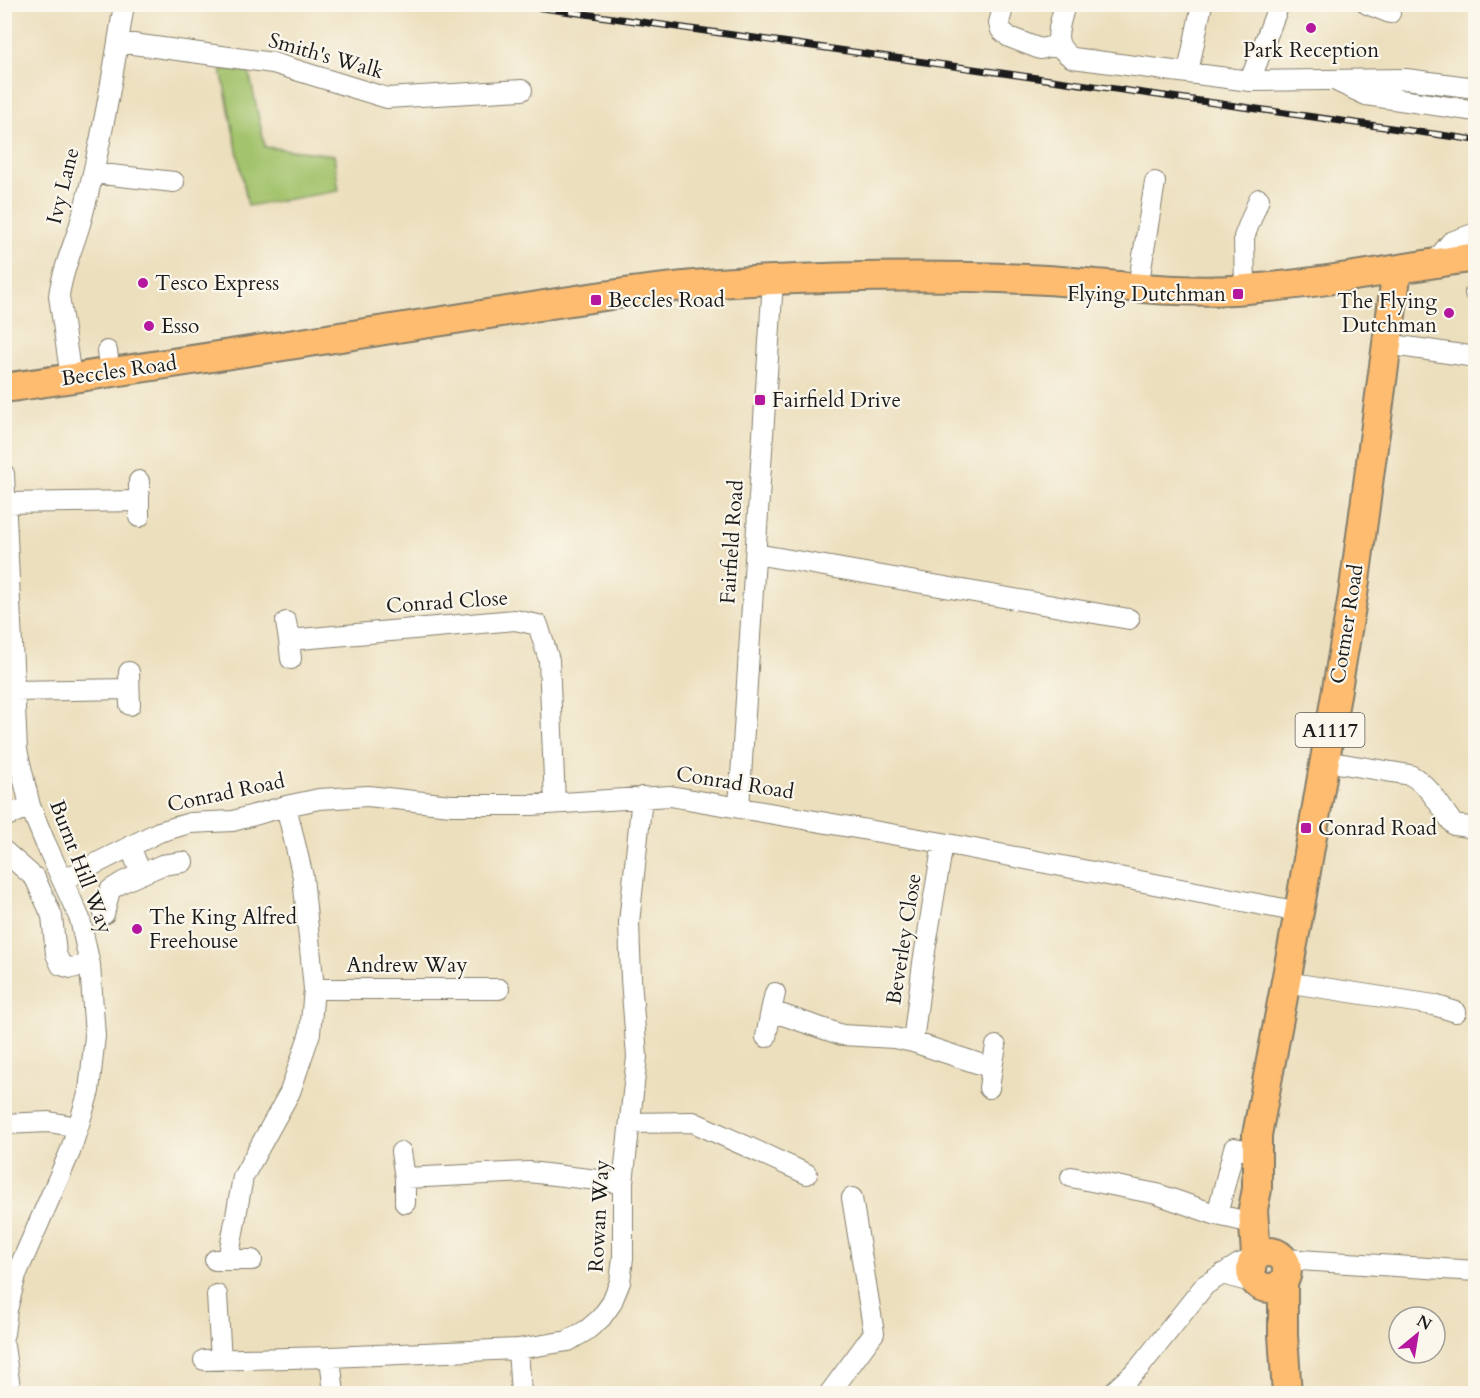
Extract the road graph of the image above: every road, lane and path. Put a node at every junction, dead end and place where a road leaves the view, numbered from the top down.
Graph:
1 (124, 4) edge
2 (1004, 4) edge
3 (1065, 4) edge
4 (1202, 4) edge
5 (1279, 4) edge
6 (1367, 4) edge
7 (1390, 13) dead end
8 (118, 42) junction
9 (1059, 45) junction
10 (1188, 72) junction
11 (1333, 80) junction
12 (1250, 81) junction
13 (1469, 87) edge
14 (522, 90) dead end
15 (1467, 110) edge
16 (93, 173) junction
17 (174, 182) dead end
18 (1155, 182) dead end
19 (1259, 199) dead end
20 (1476, 233) edge
21 (1476, 257) edge
22 (1434, 263) junction
23 (1397, 270) junction
24 (773, 280) junction
25 (1138, 287) junction
26 (1245, 290) junction
27 (1386, 345) junction
28 (1476, 357) edge
29 (71, 378) junction
30 (4, 388) edge
31 (4, 474) edge
32 (139, 481) dead end
33 (5, 503) edge
34 (756, 554) junction
35 (1129, 619) dead end
36 (289, 640) dead end
37 (130, 689) dead end
38 (13, 691) junction
39 (1325, 760) junction
40 (642, 797) junction
41 (555, 803) junction
42 (30, 806) junction
43 (286, 806) junction
44 (739, 807) junction
45 (4, 817) edge
46 (1476, 828) edge
47 (943, 843) junction
48 (130, 846) junction
49 (4, 851) edge
50 (183, 862) dead end
51 (141, 874) junction
52 (63, 880) junction
53 (1299, 912) junction
54 (104, 914) dead end
55 (90, 965) junction
56 (1285, 982) junction
57 (314, 989) junction
58 (499, 989) dead end
59 (1456, 1012) dead end
60 (766, 1037) dead end
61 (913, 1041) junction
62 (996, 1046) dead end
63 (992, 1068) junction
64 (989, 1089) dead end
65 (630, 1123) junction
66 (4, 1124) edge
67 (78, 1127) junction
68 (401, 1152) dead end
69 (1257, 1152) junction
70 (807, 1174) dead end
71 (1071, 1177) dead end
72 (405, 1178) junction
73 (623, 1183) junction
74 (1257, 1189) junction
75 (852, 1198) dead end
76 (405, 1203) dead end
77 (1217, 1215) junction
78 (1253, 1223) junction
79 (252, 1260) dead end
80 (1269, 1270) junction
81 (1476, 1271) edge
82 (217, 1295) dead end
83 (4, 1334) edge
84 (4, 1346) edge
85 (518, 1349) junction
86 (330, 1357) junction
87 (11, 1394) edge
88 (334, 1394) edge
89 (521, 1394) edge
90 (829, 1394) edge
91 (1111, 1394) edge
92 (1287, 1394) edge

1 - 8 street, Ivy Lane
2 - 9 street
3 - 9 street
4 - 10 street
5 - 12 street
6 - 7 street
8 - 14 street, Smith's Walk
8 - 16 street, Ivy Lane
9 - 10 street
10 - 12 street
11 - 12 street
11 - 13 street
11 - 15 street
13 - 15 street
16 - 17 street
16 - 29 street, Ivy Lane
18 - 25 street
19 - 26 street
20 - 22 street
21 - 22 highway, Beccles Road
22 - 23 highway, Beccles Road
23 - 26 highway, Beccles Road
23 - 27 highway, Cotmer Road / A1117
24 - 25 highway, Beccles Road
24 - 29 highway, Beccles Road
24 - 34 street, Fairfield Road
25 - 26 highway, Beccles Road
27 - 28 street
27 - 39 highway, Cotmer Road / A1117
29 - 30 highway, Beccles Road
31 - 33 street, Burnt Hill Way
32 - 33 street
33 - 38 street, Burnt Hill Way
34 - 35 street
34 - 44 street, Fairfield Road
36 - 41 street, Conrad Close
37 - 38 street
38 - 42 street, Burnt Hill Way
39 - 46 street
39 - 53 highway, Cotmer Road / A1117
40 - 41 street, Conrad Road
40 - 44 street, Conrad Road
40 - 65 street, Rowan Way
41 - 43 street, Conrad Road
42 - 45 street
42 - 52 street, Burnt Hill Way
43 - 48 street, Conrad Road
43 - 57 street
44 - 47 street, Conrad Road
47 - 53 street, Conrad Road
47 - 61 street, Beverley Close
48 - 51 street
48 - 52 street, Conrad Road
49 - 55 street
50 - 51 street
51 - 54 street
52 - 55 street, Burnt Hill Way
53 - 56 highway, Cotmer Road / A1117
55 - 67 street, Burnt Hill Way
56 - 59 street
56 - 69 highway, Cotmer Road / A1117
57 - 58 street, Andrew Way
57 - 79 street
60 - 61 street
61 - 63 street
62 - 63 street
63 - 64 street
65 - 70 street
65 - 73 street, Rowan Way
66 - 67 street
67 - 83 street, Burnt Hill Way
68 - 72 street
69 - 74 highway, Cotmer Road / A1117
69 - 77 street
71 - 77 street
72 - 73 street
72 - 76 street
73 - 85 street, Rowan Way
74 - 78 highway, Cotmer Road / A1117
74 - 80 highway, Cotmer Road / A1117
75 - 90 street
77 - 78 street
78 - 80 highway, Cotmer Road / A1117
80 - 81 street
80 - 91 street
80 - 92 highway, A1117
82 - 86 street, Rowan Way
84 - 87 street
85 - 86 street, Rowan Way
85 - 89 street
86 - 88 street

